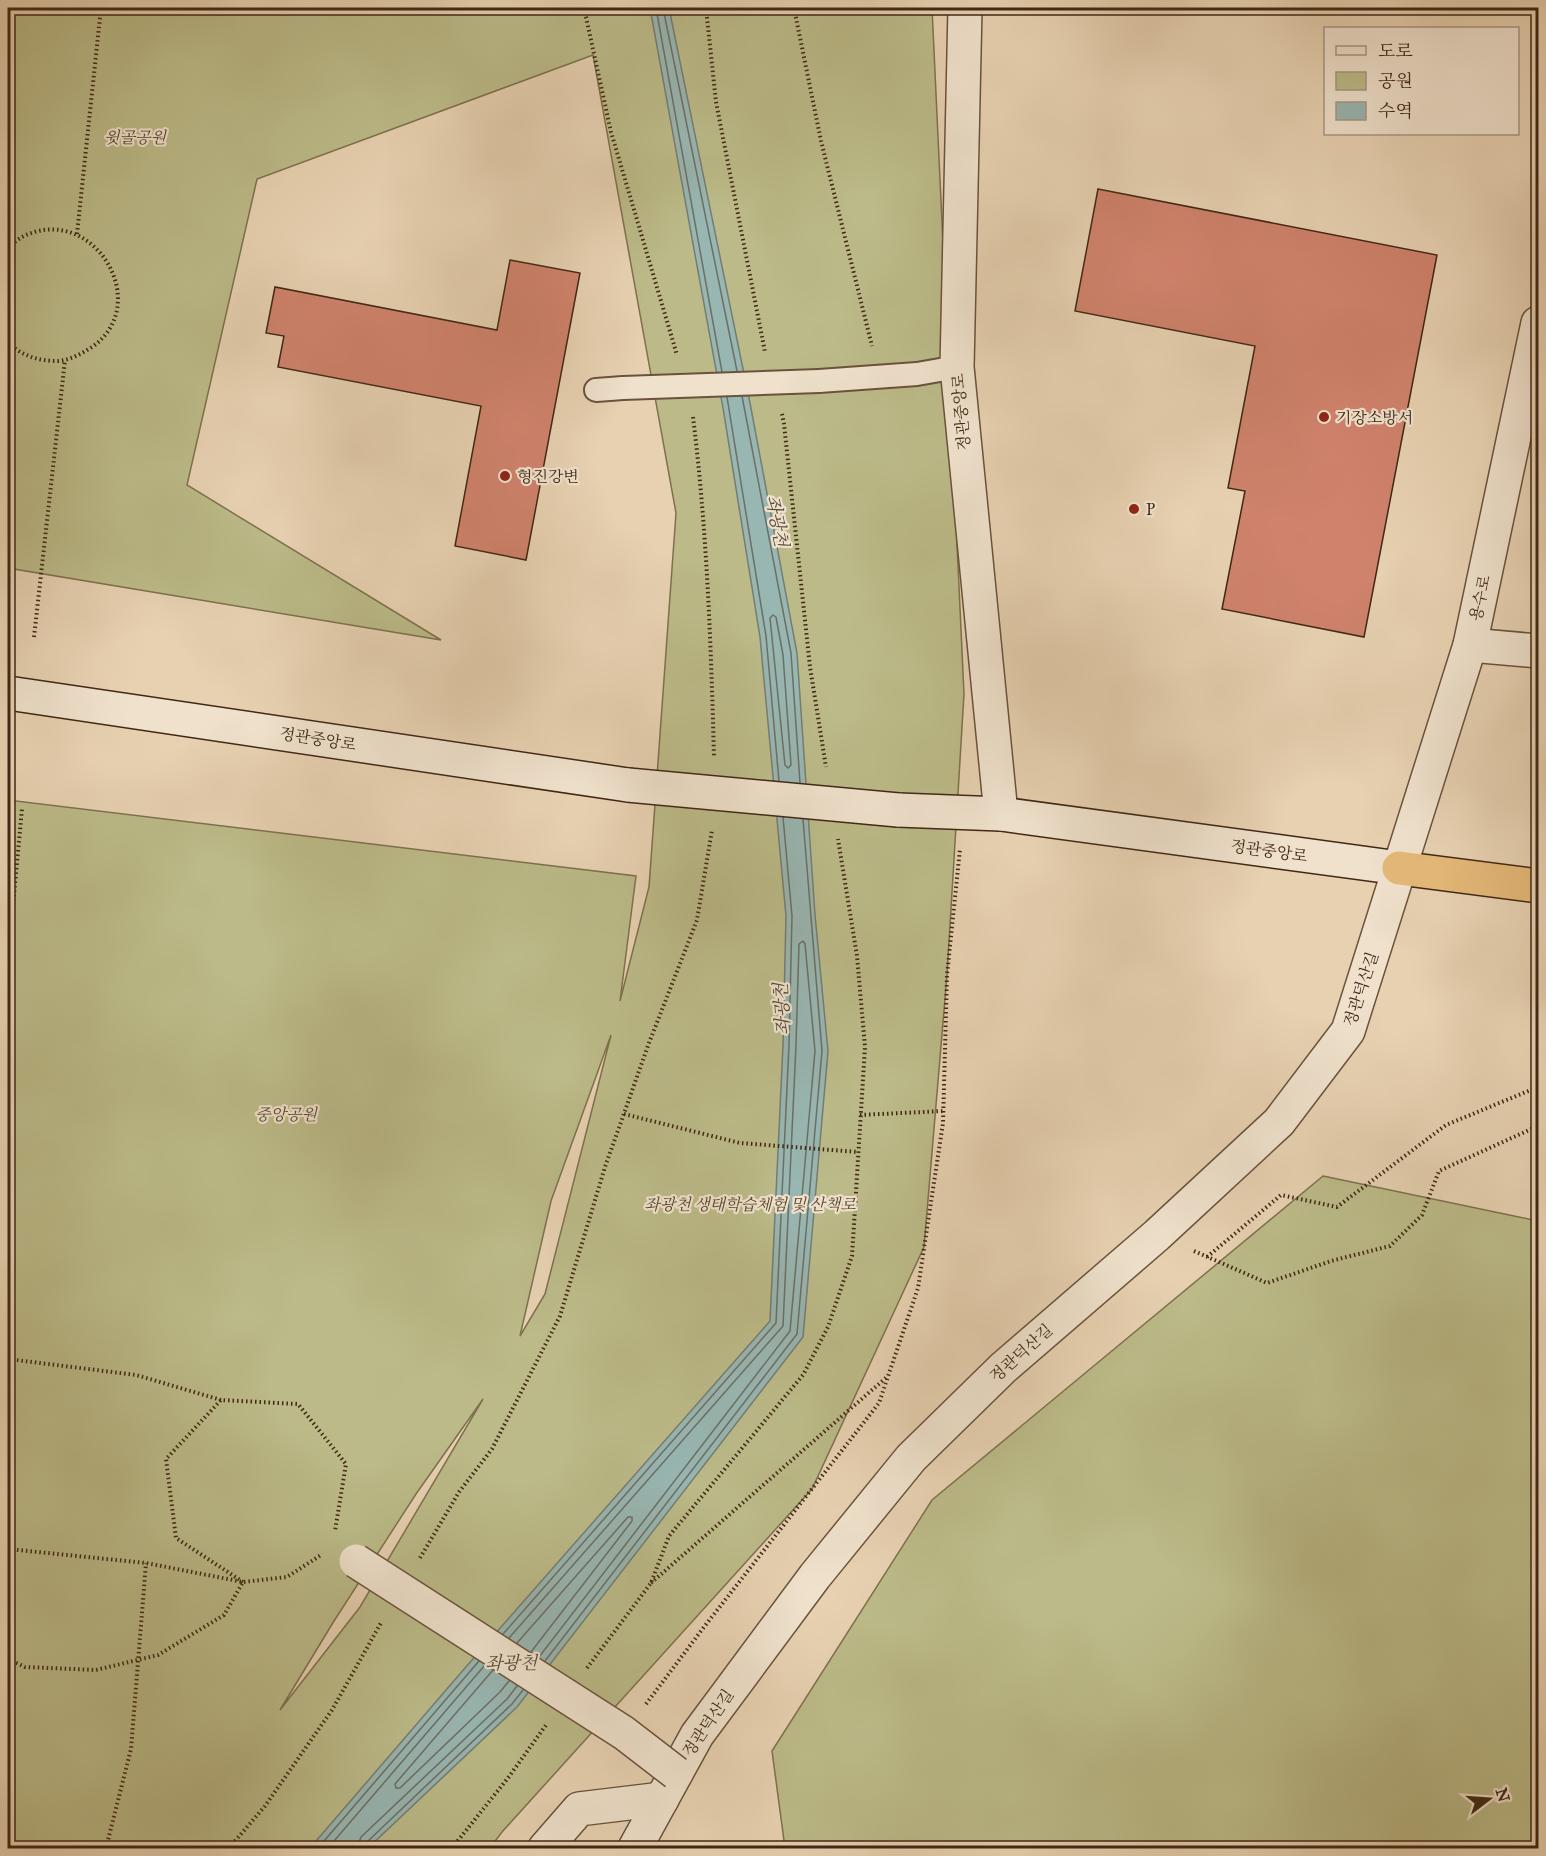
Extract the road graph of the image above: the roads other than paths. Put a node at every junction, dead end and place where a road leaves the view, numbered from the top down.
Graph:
1 (965, 8) edge
2 (1539, 323) edge
3 (957, 368) junction
4 (596, 390) dead end
5 (1470, 645) junction
6 (1539, 651) edge
7 (8, 693) edge
8 (1000, 814) junction
9 (1400, 868) junction
10 (1539, 886) edge
11 (345, 1550) road end
12 (669, 1786) junction
13 (545, 1848) edge
14 (635, 1848) edge

1 - 3 street, 정관중앙로
2 - 5 street, 용수로
3 - 4 lane, bridge
3 - 8 street, 정관중앙로
5 - 6 street
5 - 9 street, 용수로
7 - 8 street, 정관중앙로, bridge
8 - 9 street, 정관중앙로
9 - 10 highway, 정관중앙로
9 - 12 street, 정관덕산길
11 - 12 street, bridge
12 - 13 street
12 - 14 street, 정관덕산길

